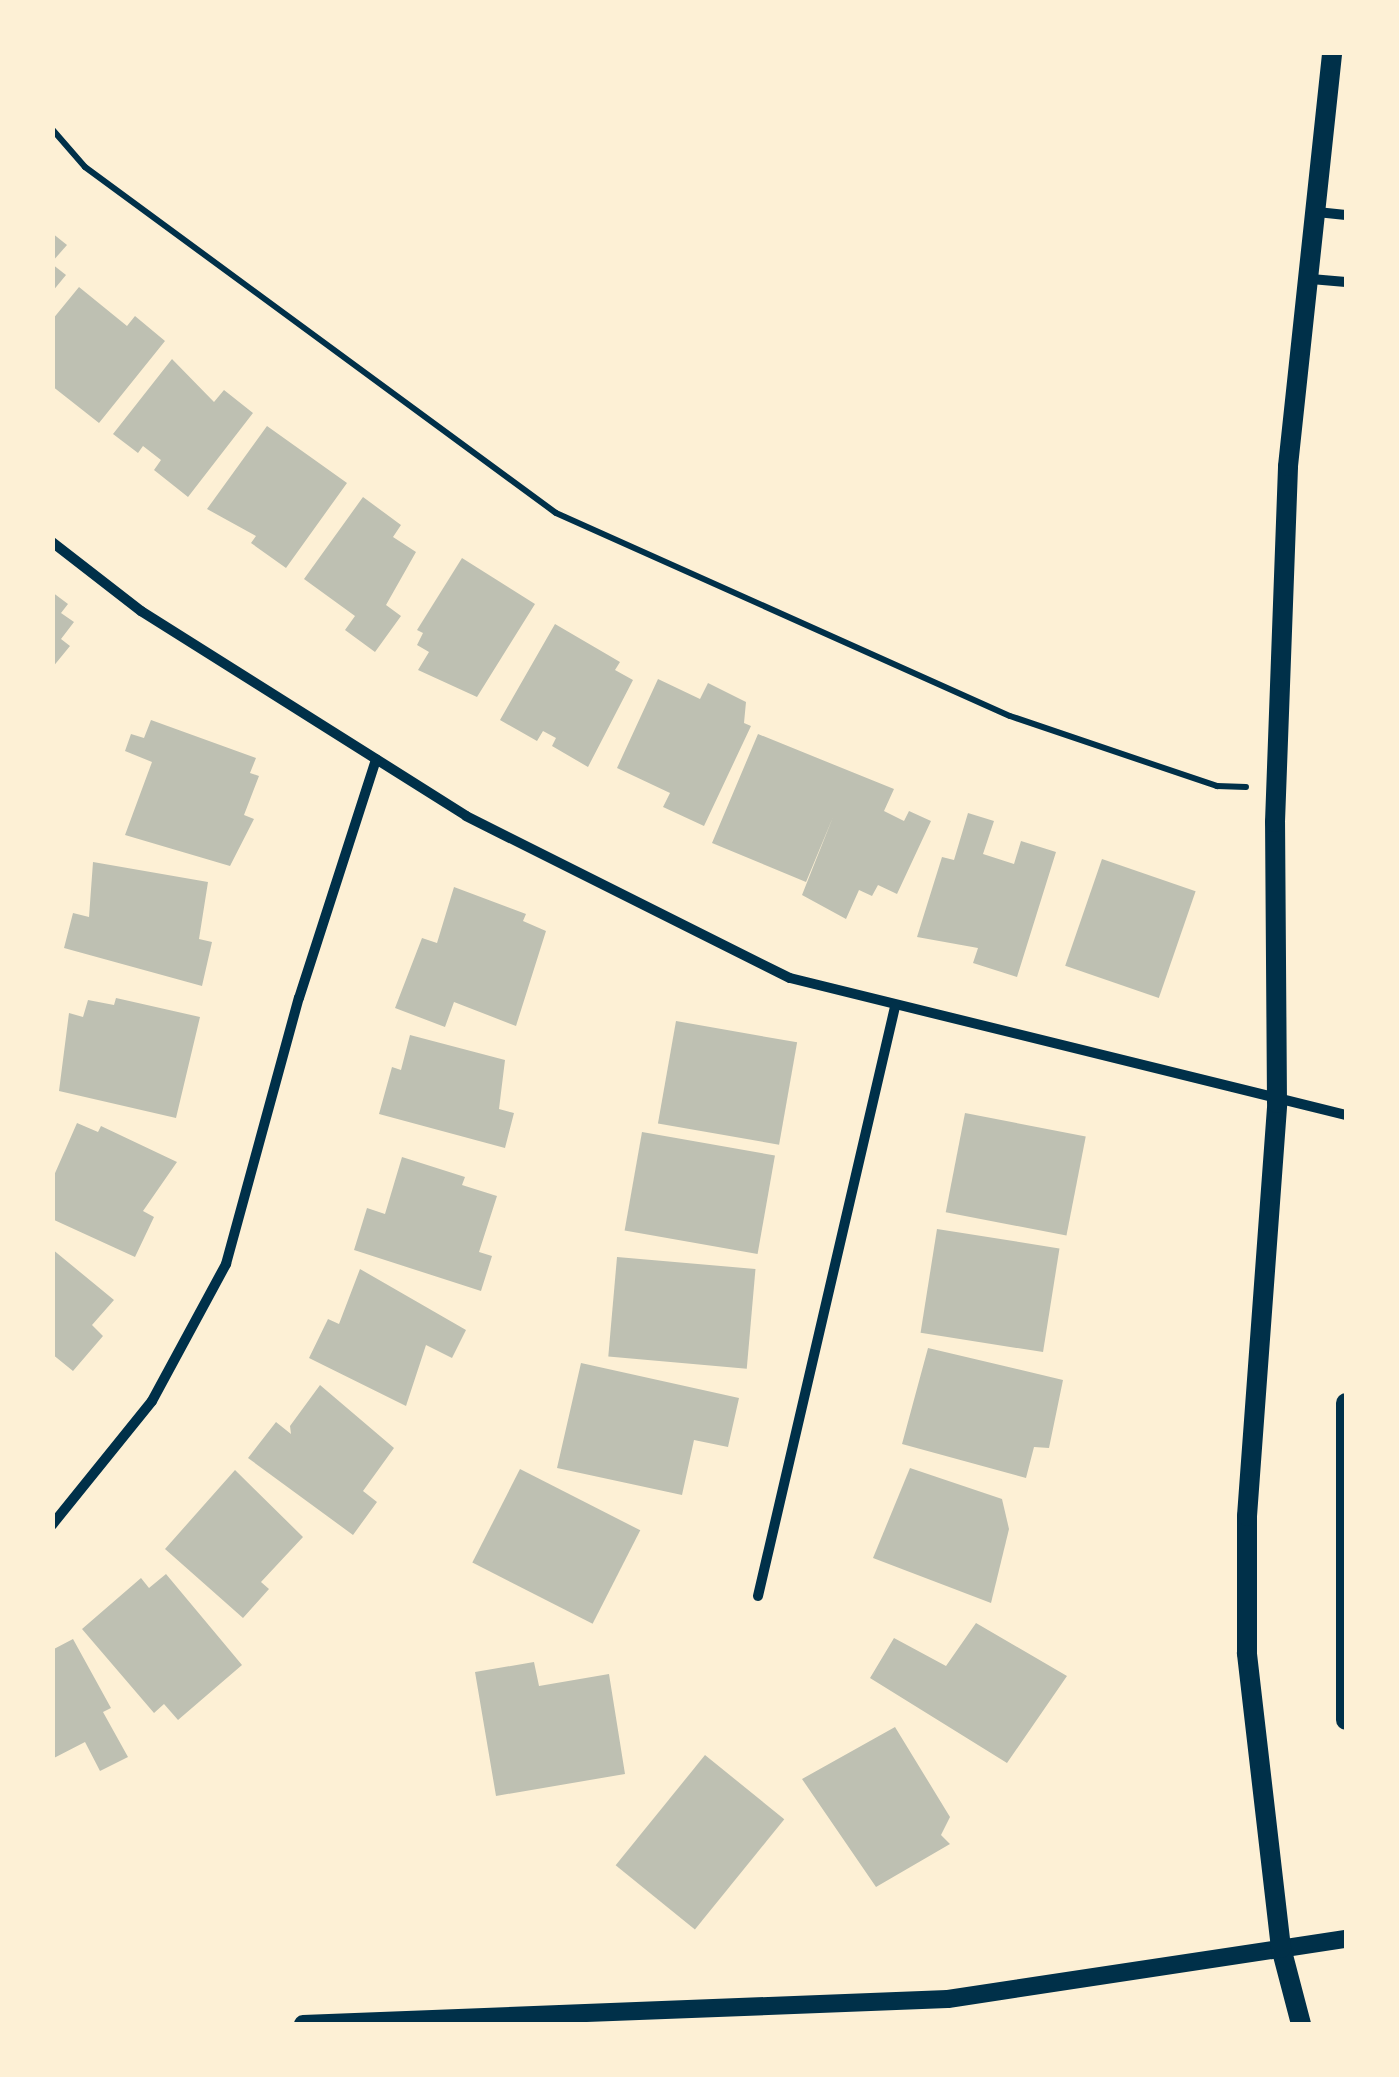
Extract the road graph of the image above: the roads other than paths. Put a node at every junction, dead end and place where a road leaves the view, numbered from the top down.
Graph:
1 (1332, 52) edge
2 (1317, 212) junction
3 (1346, 215) edge
4 (1311, 279) junction
5 (1346, 282) edge
6 (52, 542) edge
7 (376, 759) junction
8 (895, 1007) junction
9 (1277, 1103) junction
10 (1346, 1115) edge
11 (1346, 1403) edge
12 (52, 1526) edge
13 (758, 1596) dead end
14 (1346, 1720) edge
15 (1346, 1939) edge
16 (1282, 1948) junction
17 (303, 2024) edge
18 (1301, 2024) edge

1 - 2 main road
2 - 3 street
2 - 4 main road
4 - 5 street
4 - 9 main road
6 - 7 street
7 - 8 street
7 - 12 street
8 - 9 street
8 - 13 street
9 - 10 street
9 - 16 main road
11 - 14 main road
15 - 16 street
16 - 17 street
16 - 18 main road

